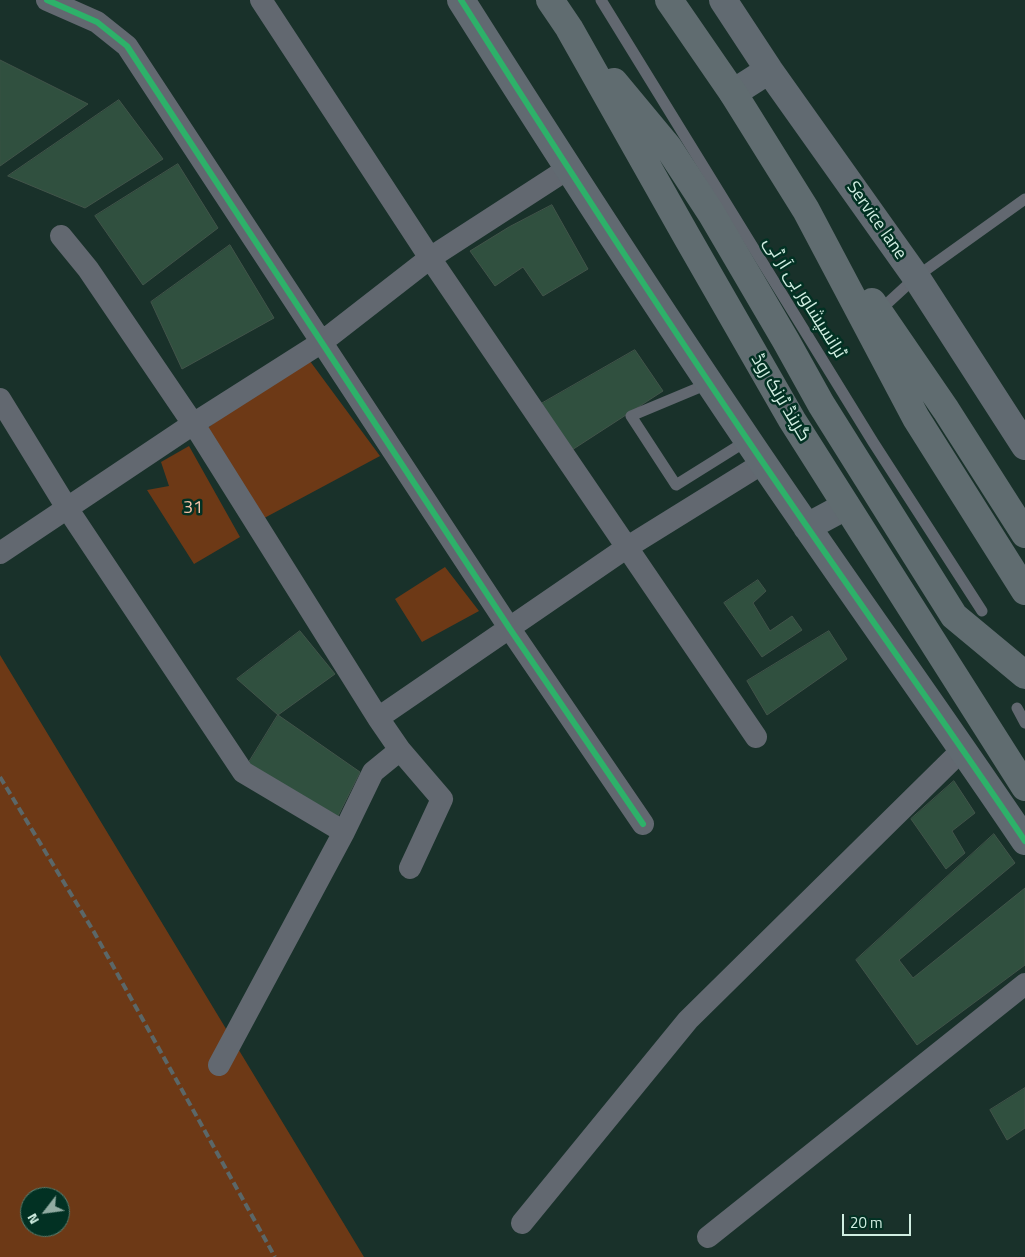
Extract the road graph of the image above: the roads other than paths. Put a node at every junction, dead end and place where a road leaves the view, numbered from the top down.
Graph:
1 (47, 0) edge
2 (260, 0) edge
3 (460, 0) edge
4 (550, 0) edge
5 (600, 0) edge
6 (669, 0) edge
7 (723, 0) edge
8 (569, 28) junction
9 (770, 70) junction
10 (733, 94) junction
11 (569, 168) junction
12 (1025, 199) edge
13 (806, 210) junction
14 (61, 236) dead end
15 (430, 258) junction
16 (916, 277) junction
17 (878, 311) junction
18 (322, 342) junction
19 (710, 383) junction
20 (0, 399) edge
21 (193, 424) junction
22 (748, 440) junction
23 (1025, 446) edge
24 (763, 463) junction
25 (846, 506) junction
26 (67, 508) junction
27 (807, 526) junction
28 (1025, 534) edge
29 (626, 548) junction
30 (0, 553) edge
31 (1025, 591) edge
32 (982, 611) dead end
33 (510, 629) junction
34 (1025, 675) edge
35 (1017, 708) dead end
36 (378, 718) junction
37 (1025, 723) edge
38 (756, 737) dead end
39 (963, 749) junction
40 (400, 750) junction
41 (1025, 787) edge
42 (643, 824) dead end
43 (344, 832) junction
44 (1025, 841) edge
45 (410, 868) dead end
46 (1025, 984) edge
47 (219, 1065) dead end
48 (522, 1223) dead end
49 (708, 1237) dead end

1 - 18 street
2 - 15 street
3 - 11 street
4 - 8 highway, گرینڈ ٹرنک روڈ
5 - 32 lane, ٹرانسپشاور بی آر ٹی
6 - 10 highway
7 - 9 street, Service lane
8 - 25 highway, گرینڈ ٹرنک روڈ
8 - 34 highway
9 - 10 street
9 - 16 street, Service lane
10 - 13 highway
11 - 15 street
11 - 19 street
12 - 16 lane
13 - 17 highway
13 - 31 highway
14 - 21 street
15 - 18 street
15 - 29 street
16 - 17 lane
16 - 23 street, Service lane
17 - 28 highway
18 - 21 street
18 - 33 street
19 - 22 street
19 - 22 lane
20 - 26 street
21 - 26 street
21 - 36 street
22 - 24 street
24 - 27 street
24 - 29 street
25 - 27 street
25 - 41 highway, گرینڈ ٹرنک روڈ
26 - 30 street
26 - 43 street
27 - 39 street
29 - 33 street
29 - 38 street
33 - 36 street
33 - 42 street
35 - 37 lane
36 - 40 street
39 - 44 street
39 - 48 street
40 - 43 street
40 - 45 street
43 - 47 street
46 - 49 street

